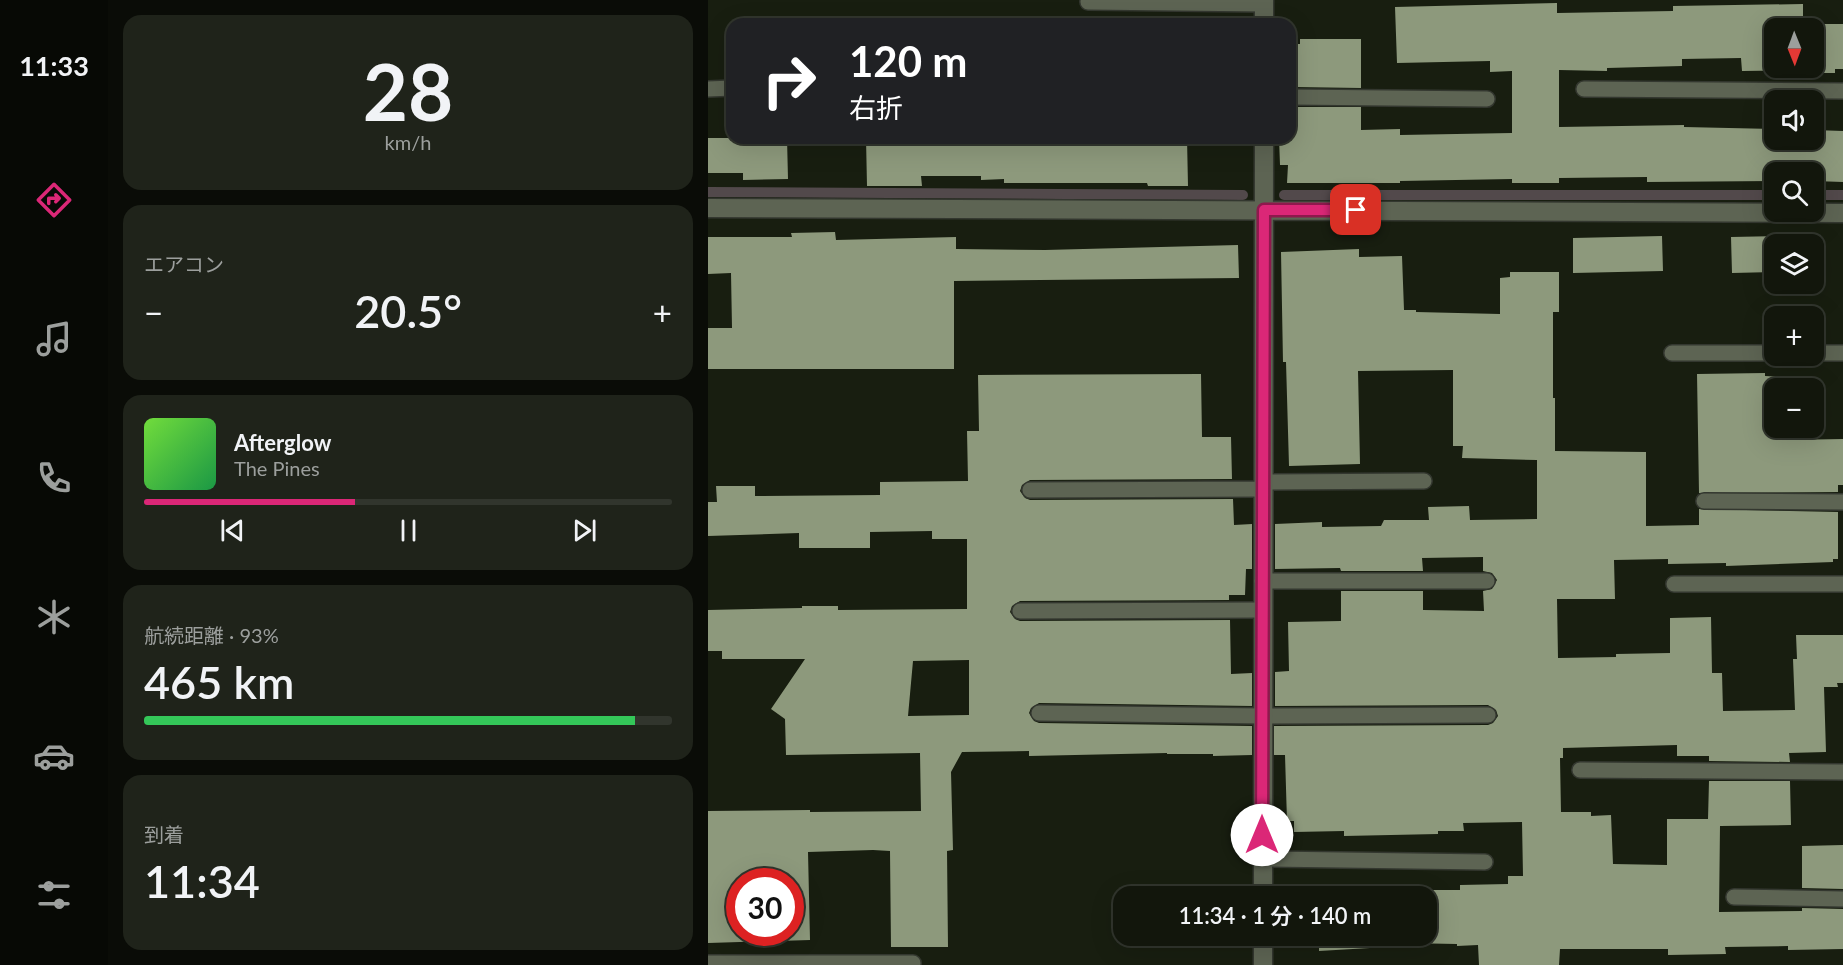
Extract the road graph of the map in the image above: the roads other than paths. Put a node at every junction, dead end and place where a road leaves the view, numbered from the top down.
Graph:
1 (1088, 2) dead end
2 (1264, 2) edge
3 (1264, 18) edge
4 (708, 88) edge
5 (726, 88) edge
6 (1584, 89) dead end
7 (1843, 91) edge
8 (1296, 97) edge
9 (1487, 99) dead end
10 (1264, 144) edge
11 (708, 208) edge
12 (1264, 210) junction
13 (1843, 213) edge
14 (1672, 353) dead end
15 (1764, 353) edge
16 (1824, 353) edge
17 (1843, 353) edge
18 (1424, 481) dead end
19 (1263, 486) junction
20 (1030, 490) dead end
21 (1704, 501) dead end
22 (1843, 502) edge
23 (1262, 581) junction
24 (1487, 581) dead end
25 (1674, 584) dead end
26 (1843, 584) edge
27 (1262, 610) junction
28 (1020, 611) dead end
29 (1039, 713) dead end
30 (1488, 715) dead end
31 (1262, 716) junction
32 (1580, 770) dead end
33 (1843, 772) edge
34 (1262, 859) junction
35 (1485, 862) dead end
36 (1263, 886) edge
37 (1734, 897) dead end
38 (1843, 899) edge
39 (1263, 946) edge
40 (708, 963) edge
41 (913, 963) dead end
42 (1263, 965) edge

1 - 2 lane
2 - 3 street
4 - 5 lane
6 - 7 lane
8 - 9 lane
10 - 12 street
11 - 12 street
12 - 13 street
12 - 19 street
14 - 15 lane
16 - 17 lane
18 - 19 lane
19 - 20 lane
19 - 23 street
21 - 22 lane
23 - 24 lane
23 - 27 street
25 - 26 lane
27 - 28 lane
27 - 31 street
29 - 31 lane
30 - 31 lane
31 - 34 street
32 - 33 lane
34 - 35 lane
34 - 36 street
37 - 38 lane
39 - 42 street
40 - 41 lane

